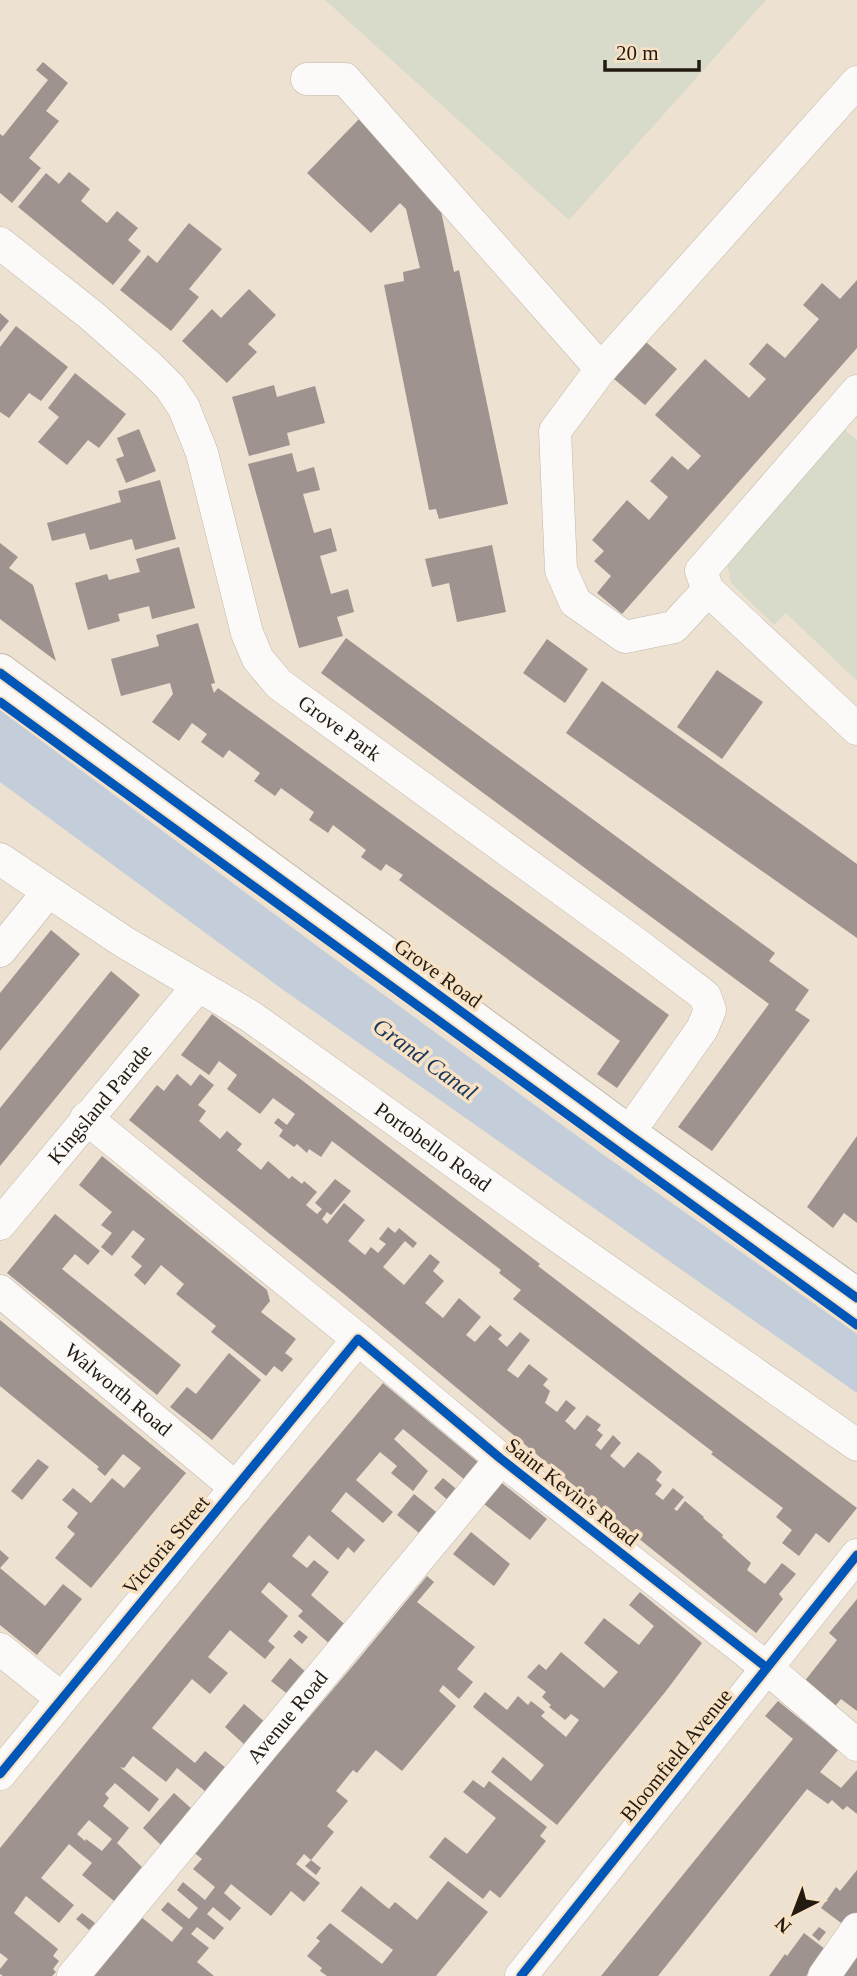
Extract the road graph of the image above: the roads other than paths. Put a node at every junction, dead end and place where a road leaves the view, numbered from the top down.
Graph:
1 (307, 79) dead end
2 (857, 82) edge
3 (0, 243) edge
4 (601, 369) junction
5 (857, 391) edge
6 (708, 590) junction
7 (0, 673) edge
8 (857, 729) edge
9 (0, 859) edge
10 (48, 892) junction
11 (0, 951) edge
12 (198, 986) junction
13 (86, 1118) junction
14 (628, 1134) junction
15 (0, 1224) edge
16 (0, 1291) edge
17 (857, 1298) edge
18 (358, 1339) junction
19 (857, 1445) edge
20 (501, 1459) junction
21 (236, 1488) junction
22 (857, 1555) edge
23 (0, 1649) edge
24 (767, 1668) junction
25 (61, 1698) junction
26 (857, 1745) edge
27 (0, 1774) edge
28 (857, 1929) edge
29 (73, 1976) edge
30 (521, 1976) edge
31 (824, 1976) edge

1 - 4 street
2 - 4 street
3 - 14 street, Grove Park
4 - 6 street
5 - 6 street
6 - 8 street
7 - 14 main road, Grove Road
9 - 10 street, Portobello Road
10 - 11 street
10 - 12 street, Portobello Road
12 - 13 street, Kingsland Parade
12 - 19 street, Portobello Road
13 - 15 street, Kingsland Parade
13 - 18 street, Saint Kevin's Road
14 - 17 main road, Grove Road
16 - 21 street, Walworth Road
18 - 20 street, Saint Kevin's Road
18 - 21 street, Victoria Street
20 - 24 street, Saint Kevin's Road
20 - 29 street, Avenue Road
21 - 25 street, Victoria Street
22 - 24 street, Bloomfield Avenue
23 - 25 street
24 - 26 street, Saint Kevin's Road
24 - 30 street, Bloomfield Avenue
25 - 27 street, Victoria Street
28 - 31 street

